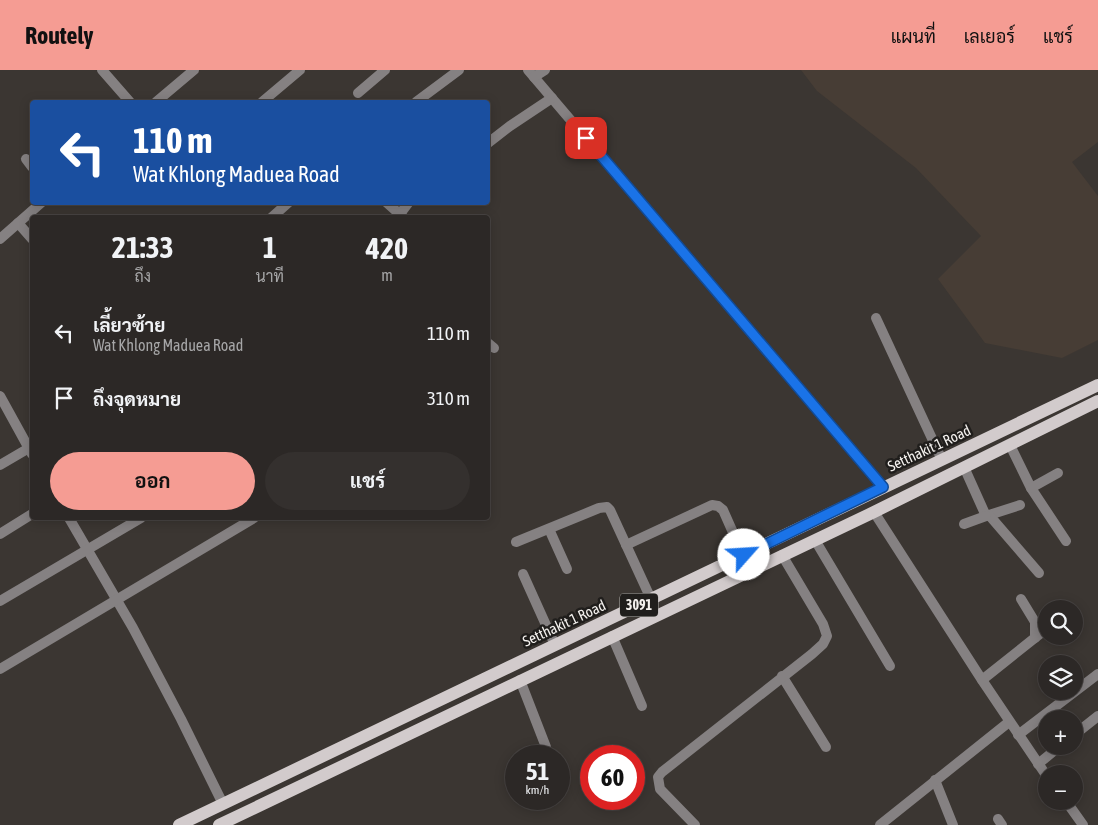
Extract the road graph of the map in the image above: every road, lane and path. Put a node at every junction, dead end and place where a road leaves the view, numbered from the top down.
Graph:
1 (102, 70) edge
2 (300, 70) edge
3 (385, 70) edge
4 (459, 70) edge
5 (545, 70) edge
6 (188, 72) edge
7 (531, 73) edge
8 (358, 93) dead end
9 (552, 98) junction
10 (128, 100) edge
11 (158, 100) edge
12 (264, 100) edge
13 (419, 100) edge
14 (510, 126) junction
15 (490, 133) edge
16 (490, 141) edge
17 (39, 205) edge
18 (285, 205) edge
19 (389, 205) edge
20 (274, 215) edge
21 (399, 215) edge
22 (18, 223) junction
23 (1, 236) edge
24 (30, 237) edge
25 (876, 318) dead end
26 (1098, 385) edge
27 (0, 396) edge
28 (1098, 401) edge
29 (1010, 445) junction
30 (30, 449) edge
31 (30, 451) edge
32 (942, 460) junction
33 (0, 465) edge
34 (964, 467) junction
35 (1058, 472) dead end
36 (883, 487) junction
37 (1031, 488) junction
38 (1020, 505) dead end
39 (874, 512) junction
40 (30, 515) edge
41 (987, 516) junction
42 (70, 520) edge
43 (138, 520) edge
44 (251, 520) edge
45 (964, 524) dead end
46 (550, 529) junction
47 (0, 534) edge
48 (815, 540) junction
49 (1066, 541) dead end
50 (516, 542) dead end
51 (626, 545) junction
52 (87, 549) junction
53 (744, 555) junction
54 (782, 555) junction
55 (567, 570) dead end
56 (1039, 573) dead end
57 (524, 574) dead end
58 (116, 598) junction
59 (651, 599) junction
60 (1021, 599) dead end
61 (0, 601) edge
62 (612, 636) junction
63 (1038, 636) edge
64 (1035, 638) junction
65 (555, 645) junction
66 (890, 666) dead end
67 (0, 669) edge
68 (1098, 674) edge
69 (782, 676) junction
70 (520, 680) junction
71 (982, 680) junction
72 (642, 706) dead end
73 (1098, 716) edge
74 (1009, 722) junction
75 (1083, 728) edge
76 (1018, 735) junction
77 (545, 745) edge
78 (826, 747) dead end
79 (1049, 755) edge
80 (1038, 764) joint
81 (935, 780) junction
82 (223, 804) junction
83 (1072, 810) edge
84 (179, 825) edge
85 (219, 825) edge
86 (695, 825) edge
87 (880, 825) edge
88 (953, 825) edge
89 (1083, 825) edge

1 - 10 street
2 - 12 street
3 - 8 street
4 - 13 street
5 - 7 street
6 - 11 street
7 - 9 street
9 - 14 street
9 - 36 street
14 - 15 street
14 - 16 street
17 - 22 street
18 - 20 street
19 - 21 street
22 - 23 street
22 - 24 street
25 - 32 street
26 - 32 main road, Setthakit 1 Road / 3091
27 - 30 street
28 - 29 main road, 3091
29 - 34 main road, 3091
29 - 37 street
31 - 33 street
32 - 36 main road, Setthakit 1 Road / 3091
34 - 39 main road, 3091
34 - 41 street
35 - 37 street
36 - 53 main road, Setthakit 1 Road / 3091
37 - 49 street
38 - 41 street
39 - 48 main road, 3091
39 - 71 street
40 - 47 street
41 - 45 street
41 - 56 street
42 - 52 street
43 - 52 street
44 - 58 street
46 - 50 street
46 - 51 street
46 - 55 street
48 - 54 main road, 3091
48 - 66 street
51 - 53 street
51 - 59 street
52 - 58 street
52 - 61 street
53 - 59 main road, Setthakit 1 Road / 3091
54 - 62 main road, 3091
54 - 69 street
57 - 65 street
58 - 67 street
58 - 82 street
59 - 65 main road, Setthakit 1 Road / 3091
60 - 64 street
62 - 70 main road, 3091
62 - 72 street
63 - 64 street
64 - 71 street
65 - 82 main road, Setthakit 1 Road / 3091
68 - 76 street
69 - 78 street
69 - 86 street
70 - 77 street
70 - 85 main road, 3091
71 - 74 street
73 - 75 street
74 - 76 street
74 - 81 street
76 - 80 street
79 - 80 street
81 - 87 street
81 - 88 street
82 - 84 main road, Setthakit 1 Road / 3091
83 - 89 street

